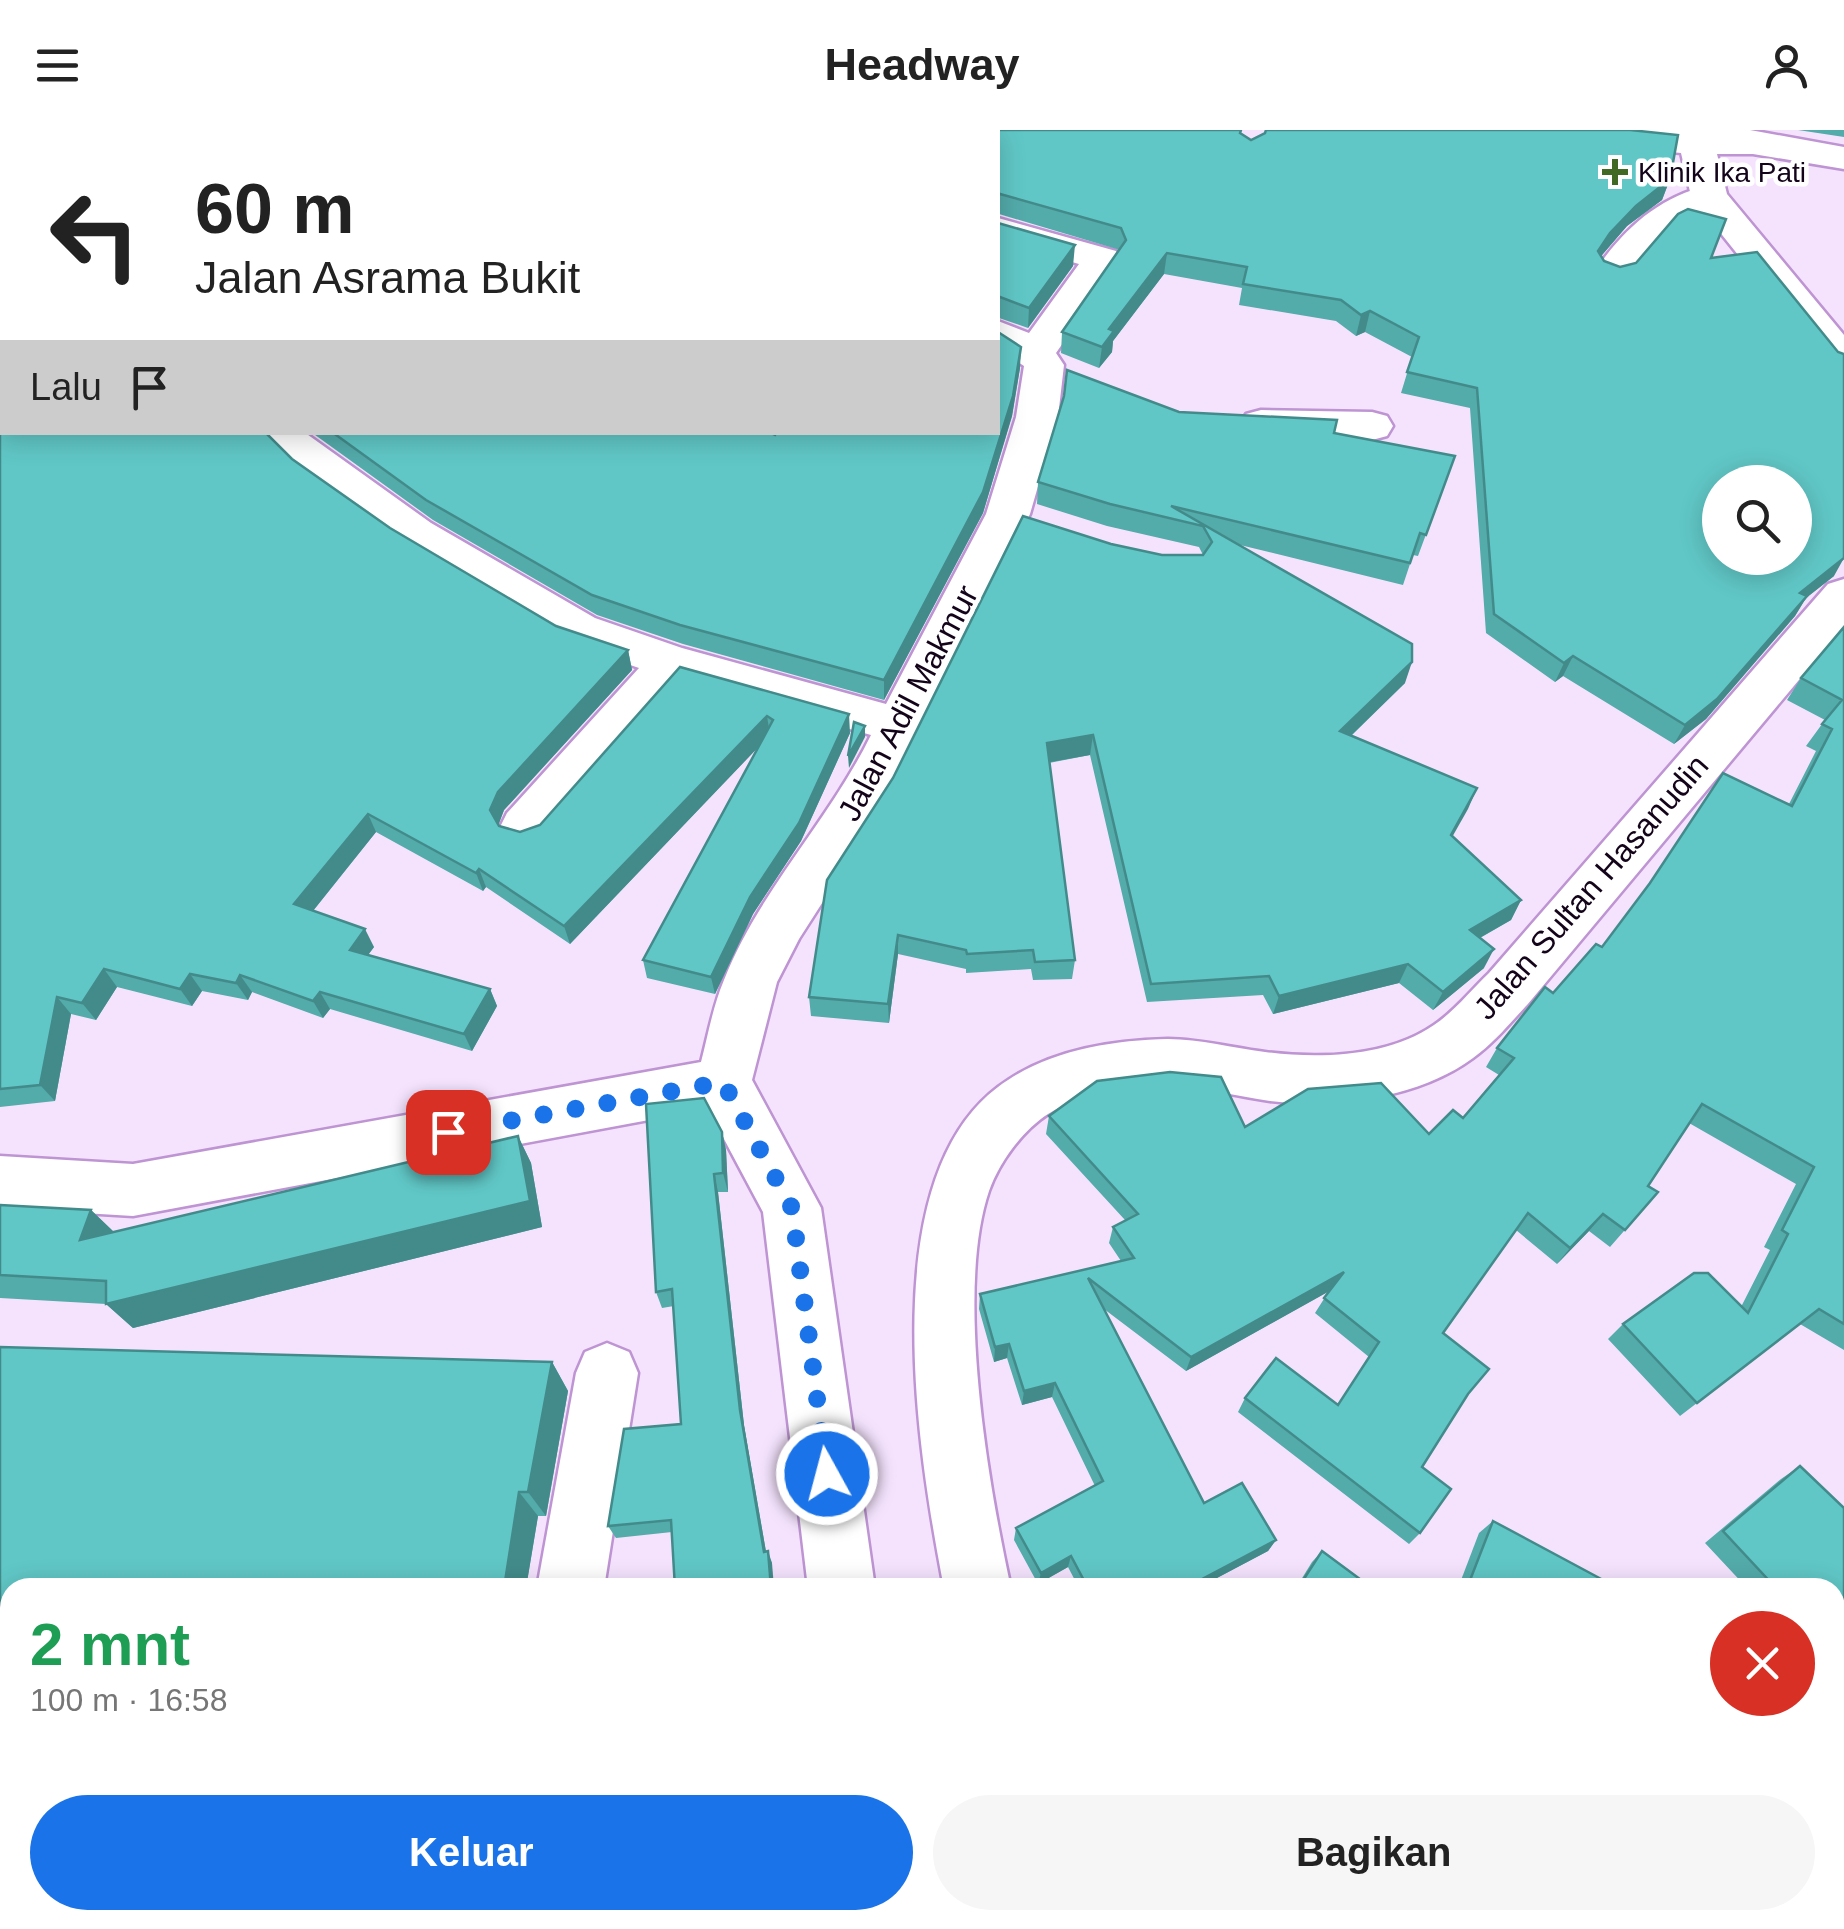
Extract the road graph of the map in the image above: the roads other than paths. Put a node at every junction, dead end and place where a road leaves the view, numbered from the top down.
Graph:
1 (1566, 130) edge
2 (1703, 134) edge
3 (1844, 158) edge
4 (1710, 196) junction
5 (1000, 229) edge
6 (1614, 272) edge
7 (1039, 358) edge
8 (1844, 360) edge
9 (1226, 423) edge
10 (1372, 426) dead end
11 (281, 435) edge
12 (1844, 595) edge
13 (672, 662) junction
14 (900, 725) junction
15 (525, 827) edge
16 (723, 1082) junction
17 (0, 1182) edge
18 (607, 1373) dead end
19 (572, 1578) edge
20 (841, 1578) edge
21 (976, 1578) edge

1 - 2 street
2 - 3 street
2 - 4 street
4 - 6 street
4 - 8 street
5 - 7 street
7 - 14 street, Jalan Adil Makmur
9 - 10 street
11 - 13 street
12 - 21 street, Jalan Sultan Hasanudin
13 - 14 street
13 - 15 street
14 - 16 street, Jalan Adil Makmur
16 - 17 street
16 - 20 street
18 - 19 street

